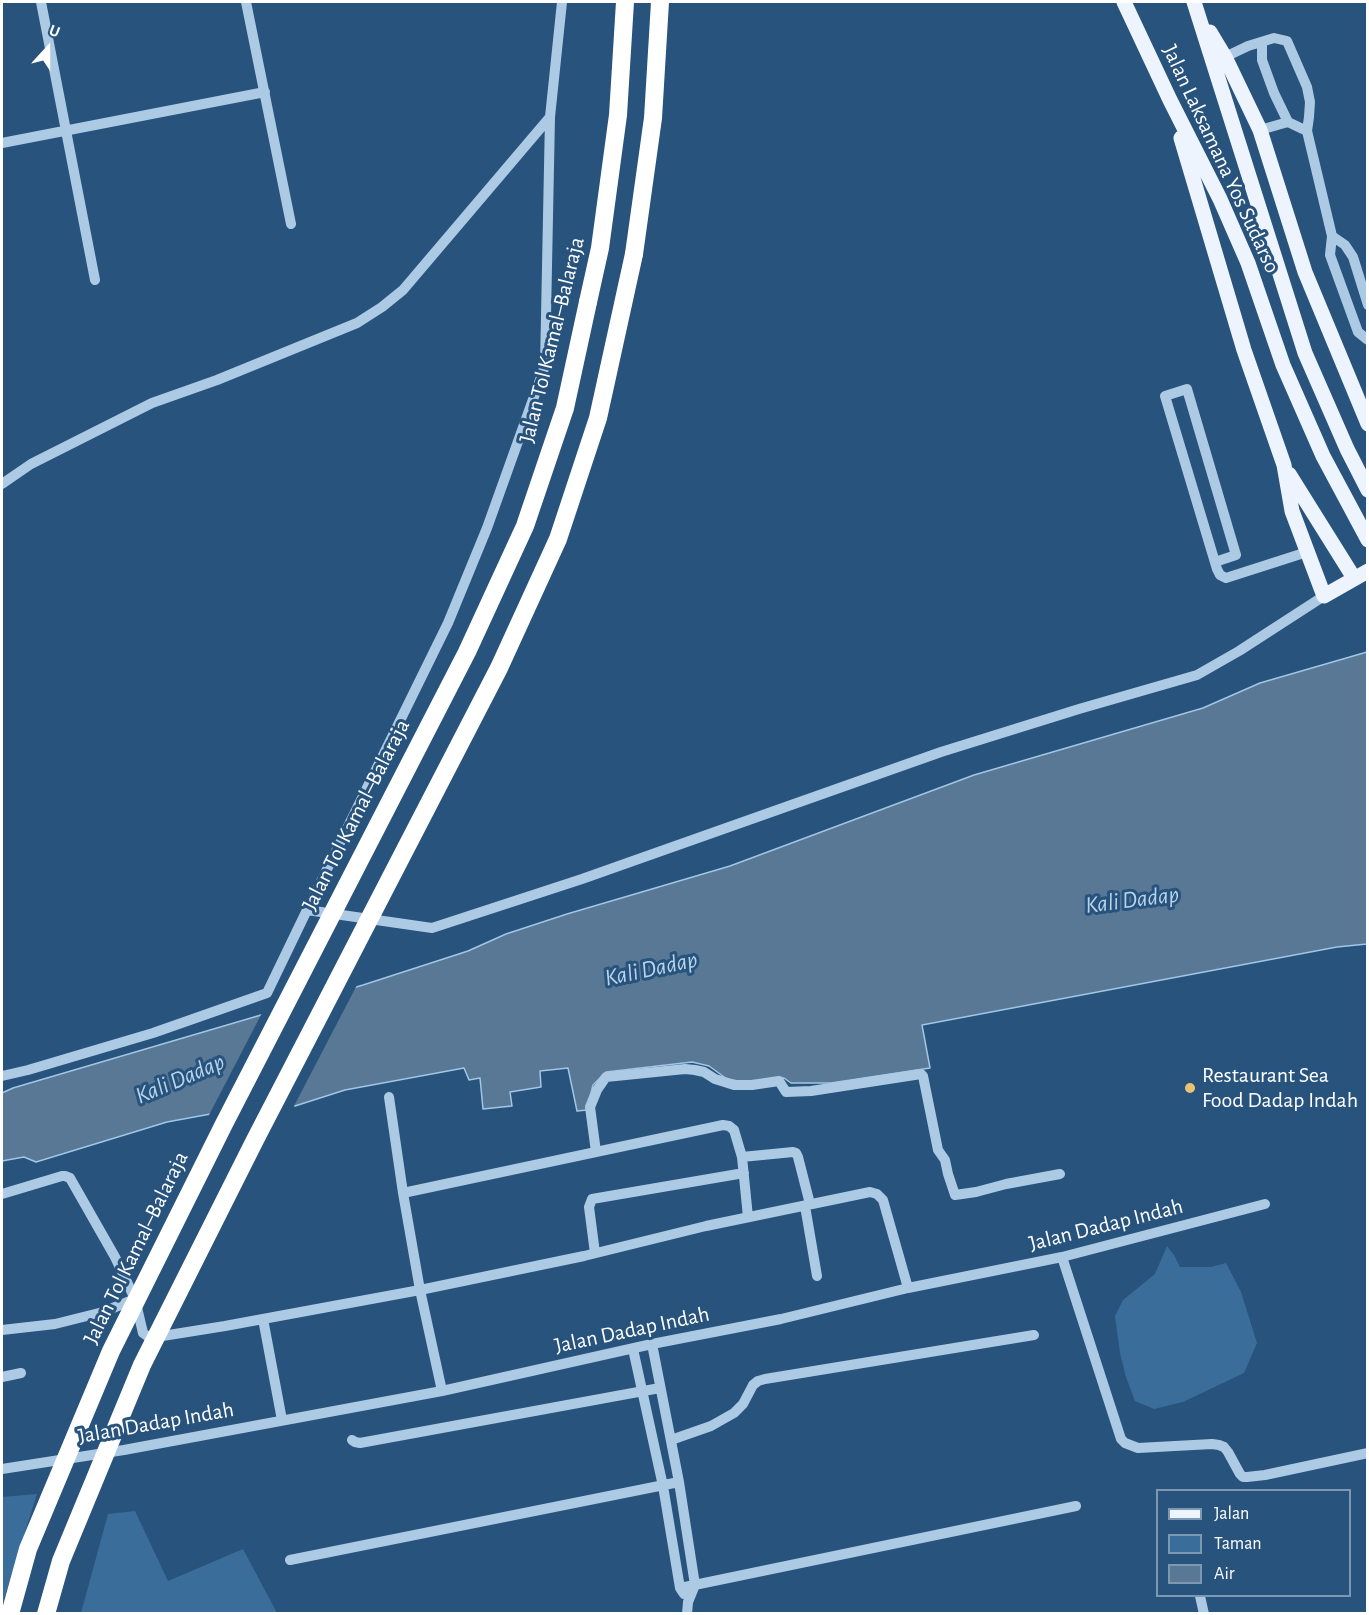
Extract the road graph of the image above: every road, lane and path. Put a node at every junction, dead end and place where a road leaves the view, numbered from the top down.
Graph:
1 (41, 2) edge
2 (246, 2) edge
3 (562, 2) edge
4 (626, 2) edge
5 (660, 2) edge
6 (1124, 2) edge
7 (1195, 5) edge
8 (1262, 42) junction
9 (1225, 57) junction
10 (265, 92) junction
11 (1170, 100) junction
12 (550, 117) junction
13 (1288, 122) junction
14 (1260, 130) junction
15 (1307, 131) junction
16 (67, 132) junction
17 (2, 143) edge
18 (1248, 174) junction
19 (291, 224) dead end
20 (1332, 236) junction
21 (95, 280) dead end
22 (1368, 305) edge
23 (1368, 340) edge
24 (1368, 424) edge
25 (1284, 465) junction
26 (2, 484) edge
27 (1368, 490) edge
28 (1368, 540) edge
29 (1307, 552) junction
30 (1215, 562) junction
31 (1361, 574) edge
32 (1324, 596) junction
33 (307, 910) junction
34 (2, 1076) edge
35 (389, 1097) dead end
36 (596, 1152) junction
37 (742, 1157) junction
38 (744, 1173) junction
39 (1060, 1174) dead end
40 (403, 1193) junction
41 (2, 1194) edge
42 (1265, 1204) dead end
43 (808, 1205) junction
44 (748, 1217) junction
45 (595, 1253) junction
46 (1062, 1257) junction
47 (817, 1276) dead end
48 (908, 1288) junction
49 (420, 1290) junction
50 (135, 1299) junction
51 (263, 1319) junction
52 (2, 1330) edge
53 (1034, 1335) dead end
54 (652, 1344) junction
55 (633, 1349) junction
56 (21, 1373) dead end
57 (2, 1377) edge
58 (660, 1388) junction
59 (442, 1391) junction
60 (642, 1392) junction
61 (282, 1420) junction
62 (352, 1440) dead end
63 (671, 1440) junction
64 (1368, 1453) edge
65 (2, 1470) edge
66 (679, 1482) junction
67 (663, 1486) junction
68 (1076, 1506) dead end
69 (290, 1560) dead end
70 (694, 1585) junction
71 (680, 1588) junction
72 (1200, 1597) edge
73 (688, 1602) junction
74 (10, 1614) edge
75 (46, 1614) edge
76 (687, 1614) edge
77 (1204, 1614) edge

1 - 16 street
2 - 10 street
3 - 12 street
4 - 74 highway, Jalan Tol Kamal–Balaraja, bridge
5 - 75 highway, bridge
6 - 11 main road, Jalan Laksamana Yos Sudarso
7 - 9 main road
7 - 18 main road, Jalan Laksamana Yos Sudarso
8 - 9 street
8 - 13 street
8 - 15 street
9 - 14 main road
10 - 16 street
10 - 19 street
11 - 25 main road
11 - 28 main road, Jalan Laksamana Yos Sudarso
12 - 26 street
12 - 33 street
13 - 14 street
13 - 15 street
14 - 18 main road
14 - 24 main road
15 - 20 street
16 - 17 street
16 - 21 street
18 - 27 main road, Jalan Laksamana Yos Sudarso
20 - 22 street
20 - 23 street
25 - 29 main road
25 - 31 main road
29 - 30 street
29 - 32 main road
30 - 30 street
31 - 32 main road
32 - 33 street
33 - 34 street
35 - 40 street
36 - 37 street
36 - 39 street
36 - 40 street
37 - 38 street
37 - 43 street
38 - 44 street
38 - 45 street
40 - 49 street
41 - 50 street
42 - 46 street, Jalan Dadap Indah
43 - 44 street
43 - 47 street
43 - 48 street
44 - 45 street
45 - 49 street
46 - 48 street, Jalan Dadap Indah
46 - 64 street
48 - 54 street, Jalan Dadap Indah
49 - 51 street
49 - 59 street
50 - 51 street
50 - 52 street
51 - 61 street
53 - 63 street
54 - 55 street, Jalan Dadap Indah
54 - 58 street
55 - 59 street, Jalan Dadap Indah
55 - 60 street
56 - 57 street
58 - 60 street
58 - 63 street
59 - 61 street, Jalan Dadap Indah
60 - 62 street
60 - 67 street
61 - 65 street, Jalan Dadap Indah
63 - 66 street
66 - 67 street
66 - 70 street
67 - 69 street
67 - 71 street
68 - 70 street
70 - 71 street
70 - 73 street
71 - 73 street
72 - 77 street
73 - 76 street

